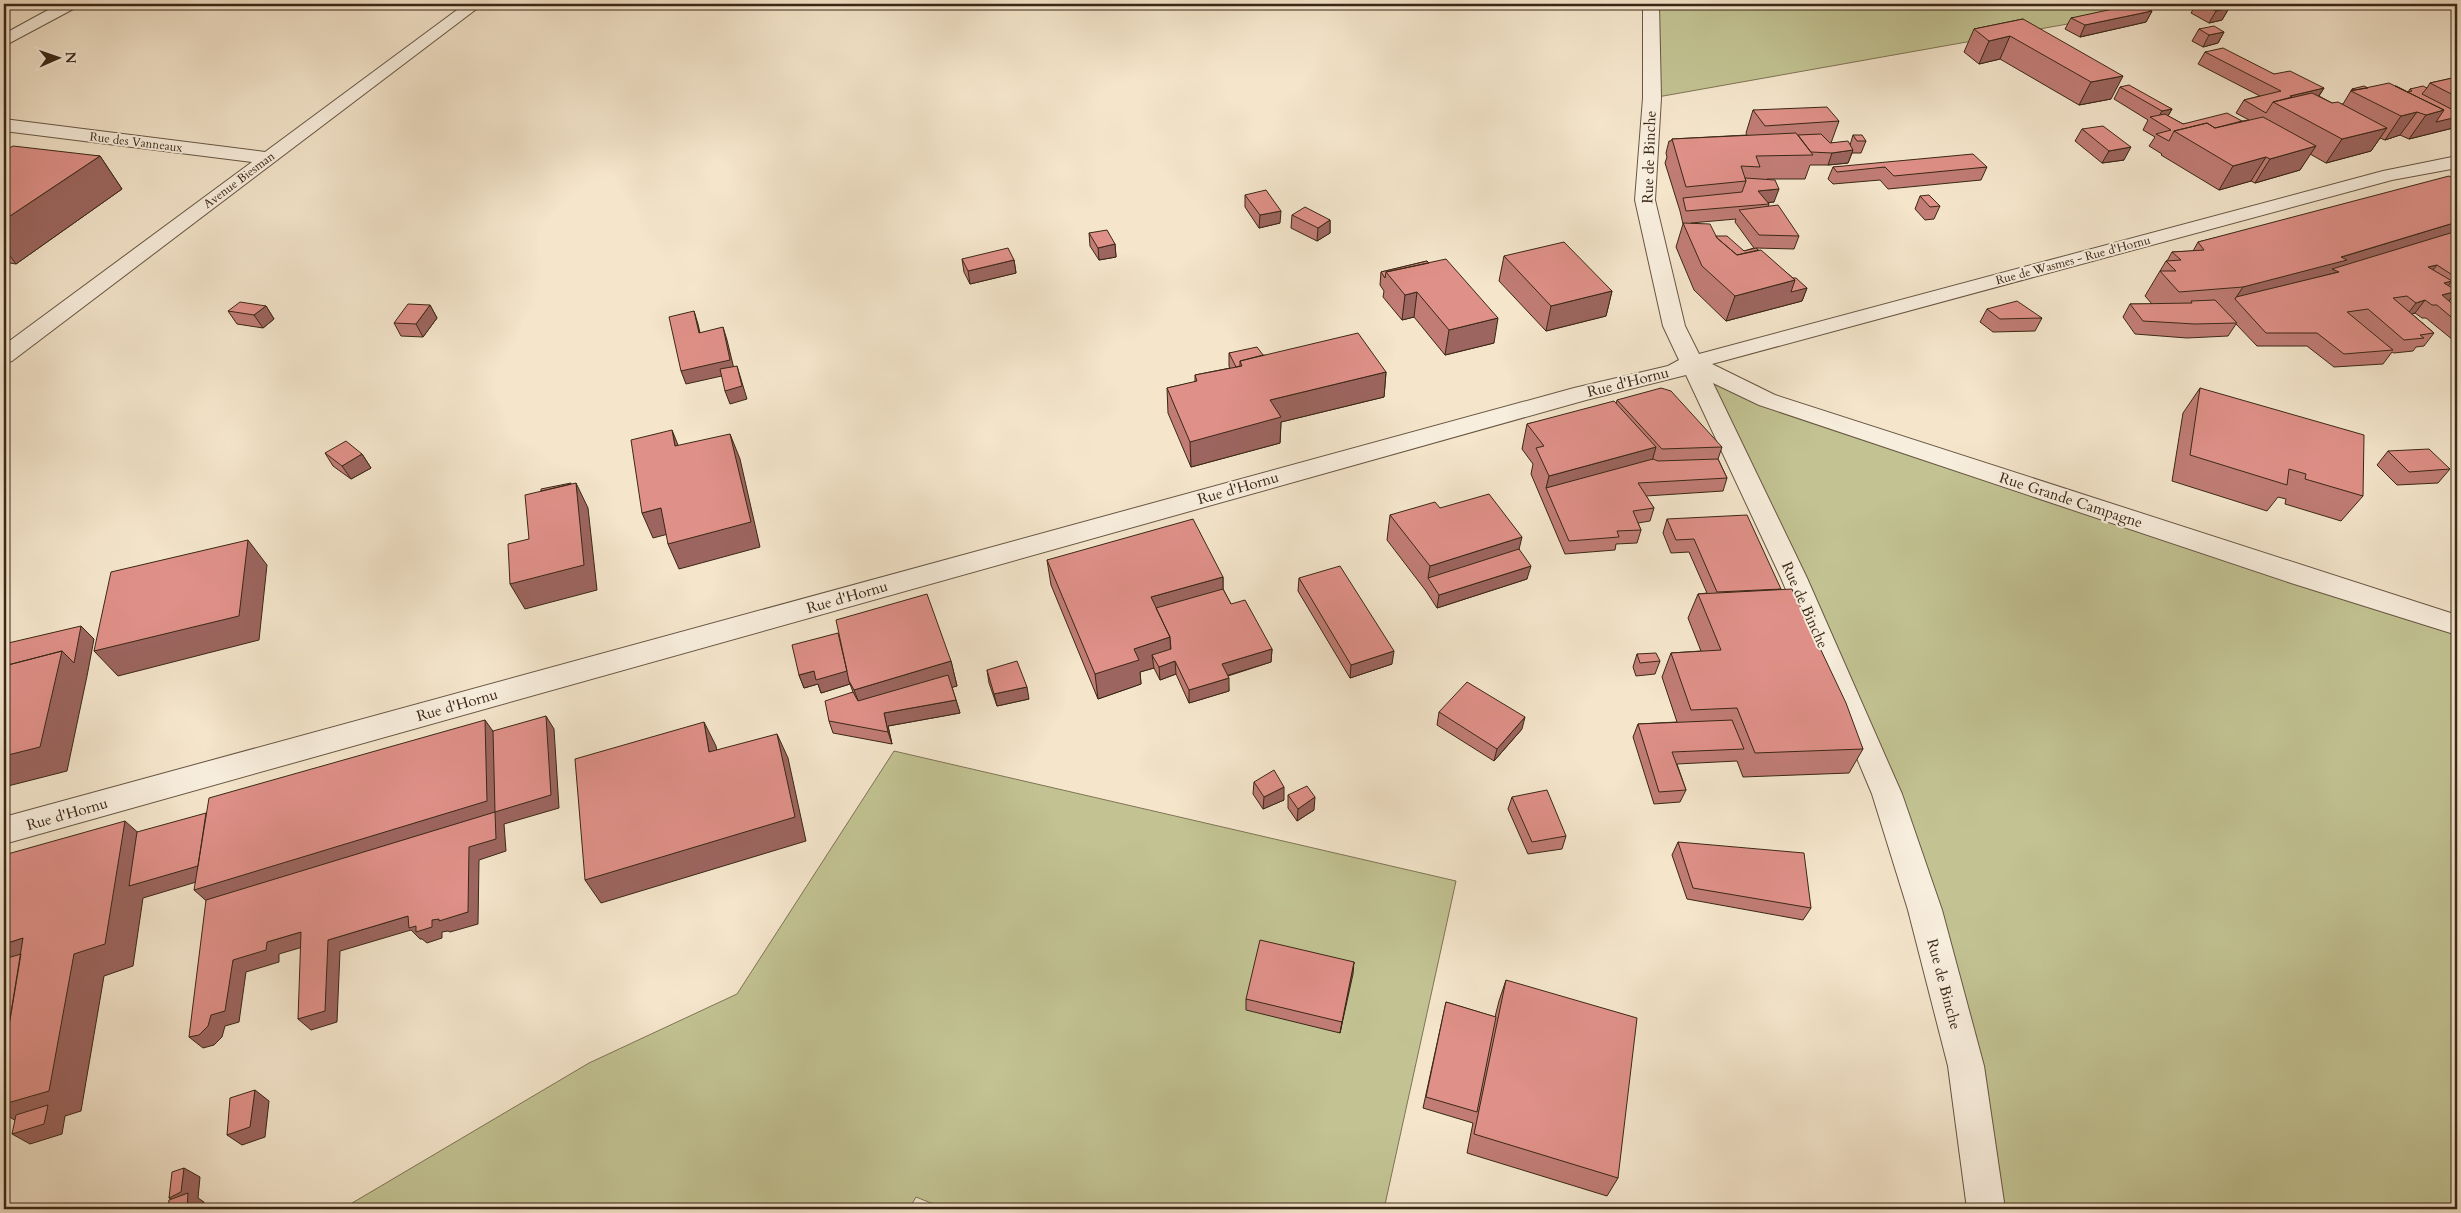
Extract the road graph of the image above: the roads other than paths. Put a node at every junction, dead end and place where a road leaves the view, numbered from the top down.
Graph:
1 (71, 4) edge
2 (475, 4) edge
3 (1651, 4) edge
4 (4, 41) edge
5 (4, 125) edge
6 (269, 158) junction
7 (2457, 162) edge
8 (4, 356) edge
9 (1690, 362) junction
10 (2457, 624) edge
11 (4, 831) edge
12 (1986, 1209) edge

1 - 4 street
2 - 6 street, Avenue Biesman
3 - 9 street, Rue de Binche
5 - 6 street, Rue des Vanneaux
6 - 8 street, Avenue Biesman
7 - 9 street, Rue de Wasmes - Rue d'Hornu
9 - 10 street, Rue Grande Campagne
9 - 11 street, Rue d'Hornu
9 - 12 street, Rue de Binche

